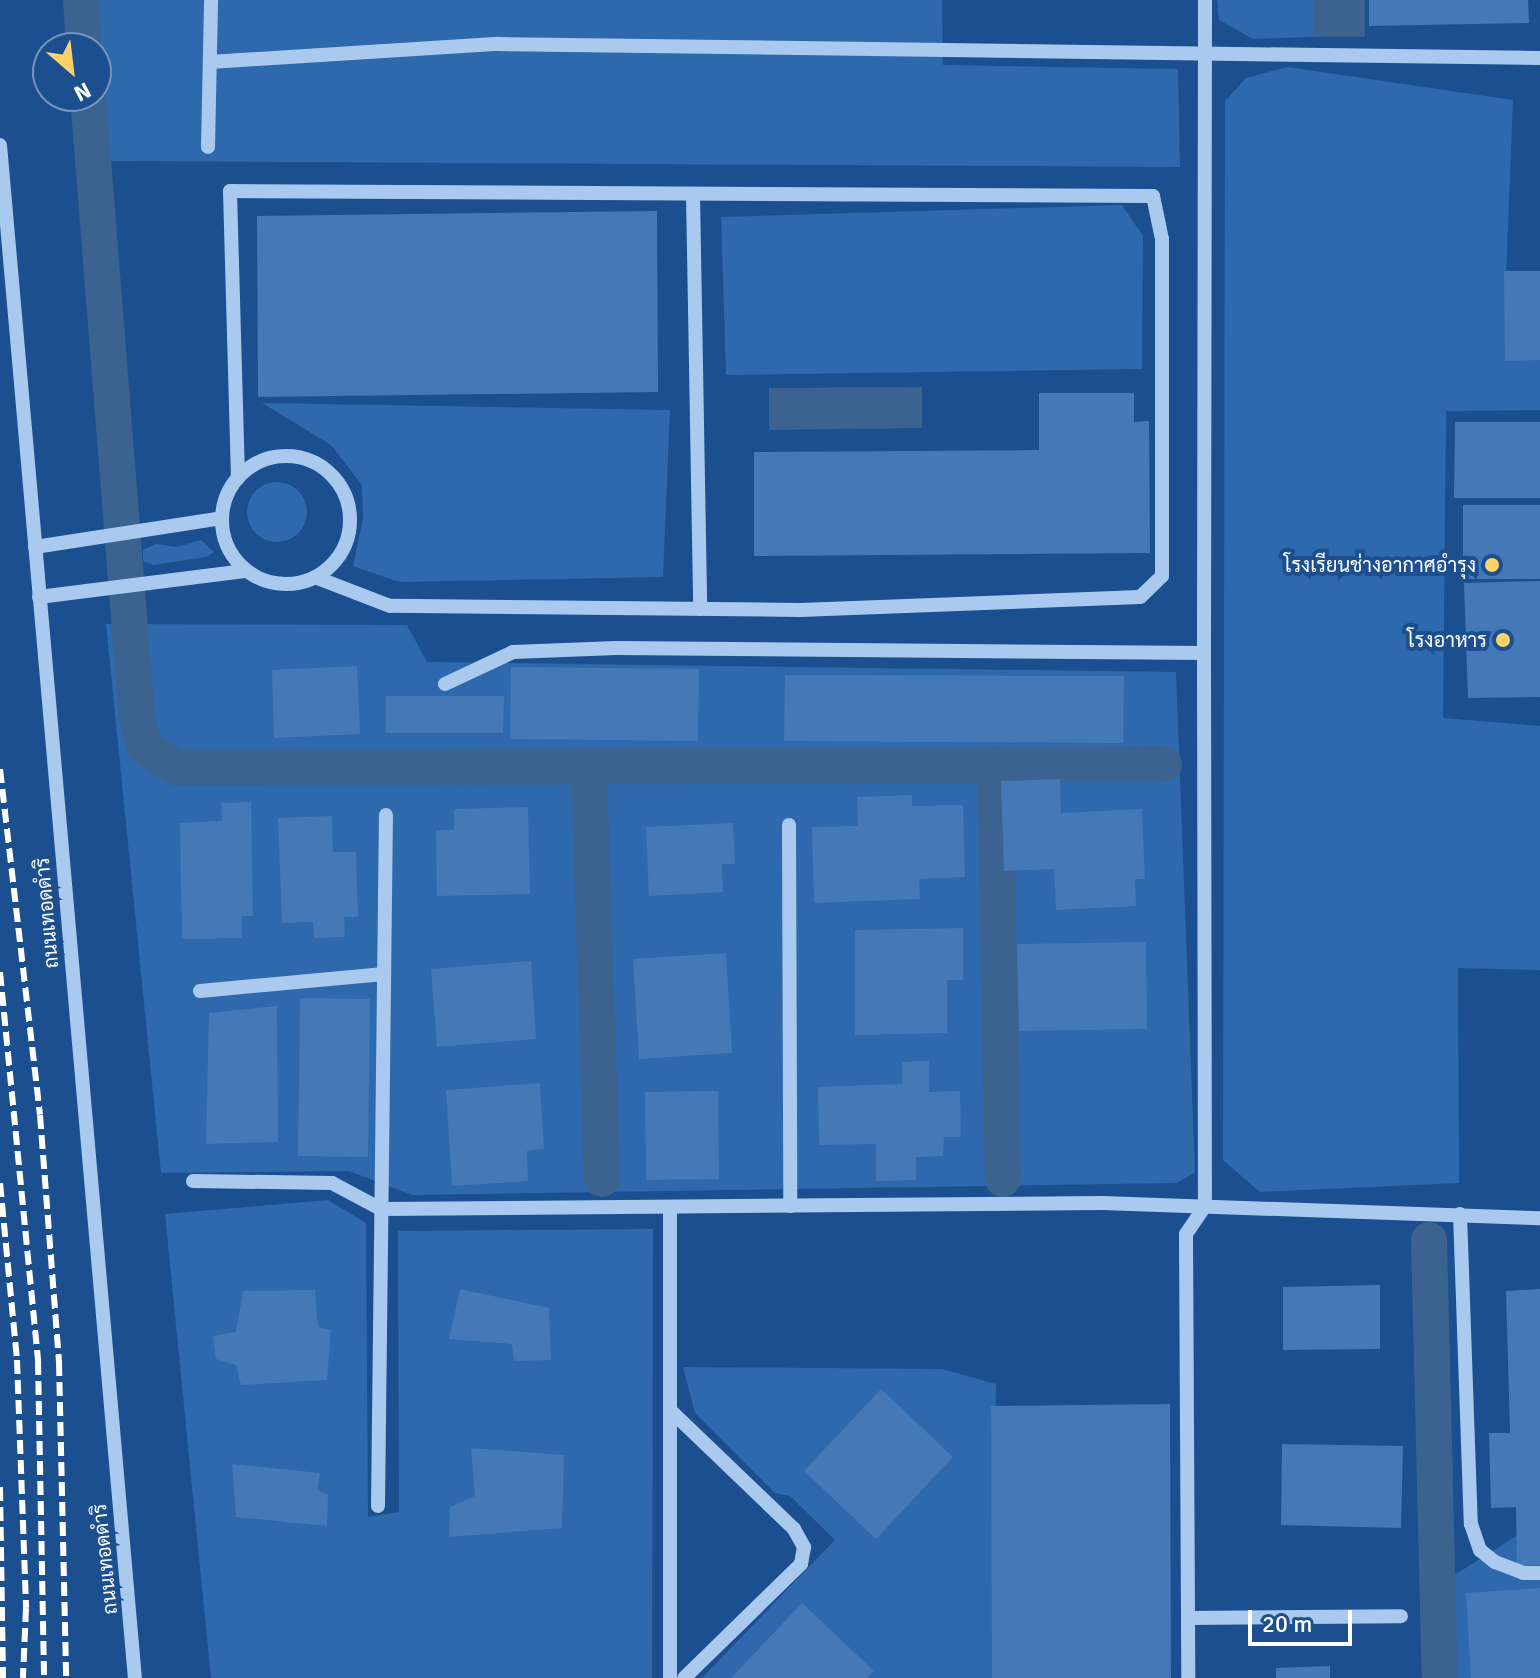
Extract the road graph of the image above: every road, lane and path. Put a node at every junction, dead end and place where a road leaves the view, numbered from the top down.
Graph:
1 (211, 0) edge
2 (1205, 0) edge
3 (1204, 55) junction
4 (1540, 58) edge
5 (210, 62) junction
6 (0, 145) edge
7 (208, 147) dead end
8 (693, 194) junction
9 (238, 478) junction
10 (222, 518) junction
11 (35, 547) junction
12 (246, 571) junction
13 (315, 577) junction
14 (39, 597) junction
15 (700, 609) junction
16 (1204, 653) junction
17 (445, 684) dead end
18 (386, 815) dead end
19 (789, 825) dead end
20 (384, 974) junction
21 (200, 991) dead end
22 (193, 1181) dead end
23 (790, 1206) junction
24 (1205, 1206) junction
25 (670, 1207) junction
26 (381, 1209) junction
27 (1460, 1214) junction
28 (1540, 1218) edge
29 (670, 1410) junction
30 (378, 1506) dead end
31 (1540, 1573) edge
32 (1401, 1616) dead end
33 (1188, 1618) junction
34 (135, 1678) edge
35 (670, 1678) edge
36 (684, 1678) edge
37 (1188, 1678) edge

1 - 5 street
2 - 3 street
3 - 4 street
3 - 5 street
3 - 16 street
5 - 7 street
6 - 11 street, ถนนเทอดดำริ
8 - 9 street
8 - 15 street
8 - 15 street
9 - 10 street
9 - 13 street
10 - 11 street
10 - 12 street
11 - 14 street, ถนนเทอดดำริ
12 - 13 street
12 - 14 street
13 - 15 street
14 - 34 street, ถนนเทอดดำริ
16 - 17 street
16 - 24 street
18 - 20 street
19 - 23 street
20 - 21 street
20 - 26 street
22 - 26 street
23 - 24 street
23 - 25 street
24 - 27 street
24 - 33 street
25 - 26 street
25 - 29 street
26 - 30 street
27 - 28 street
27 - 31 street
29 - 35 street
29 - 36 street
32 - 33 street
33 - 37 street

